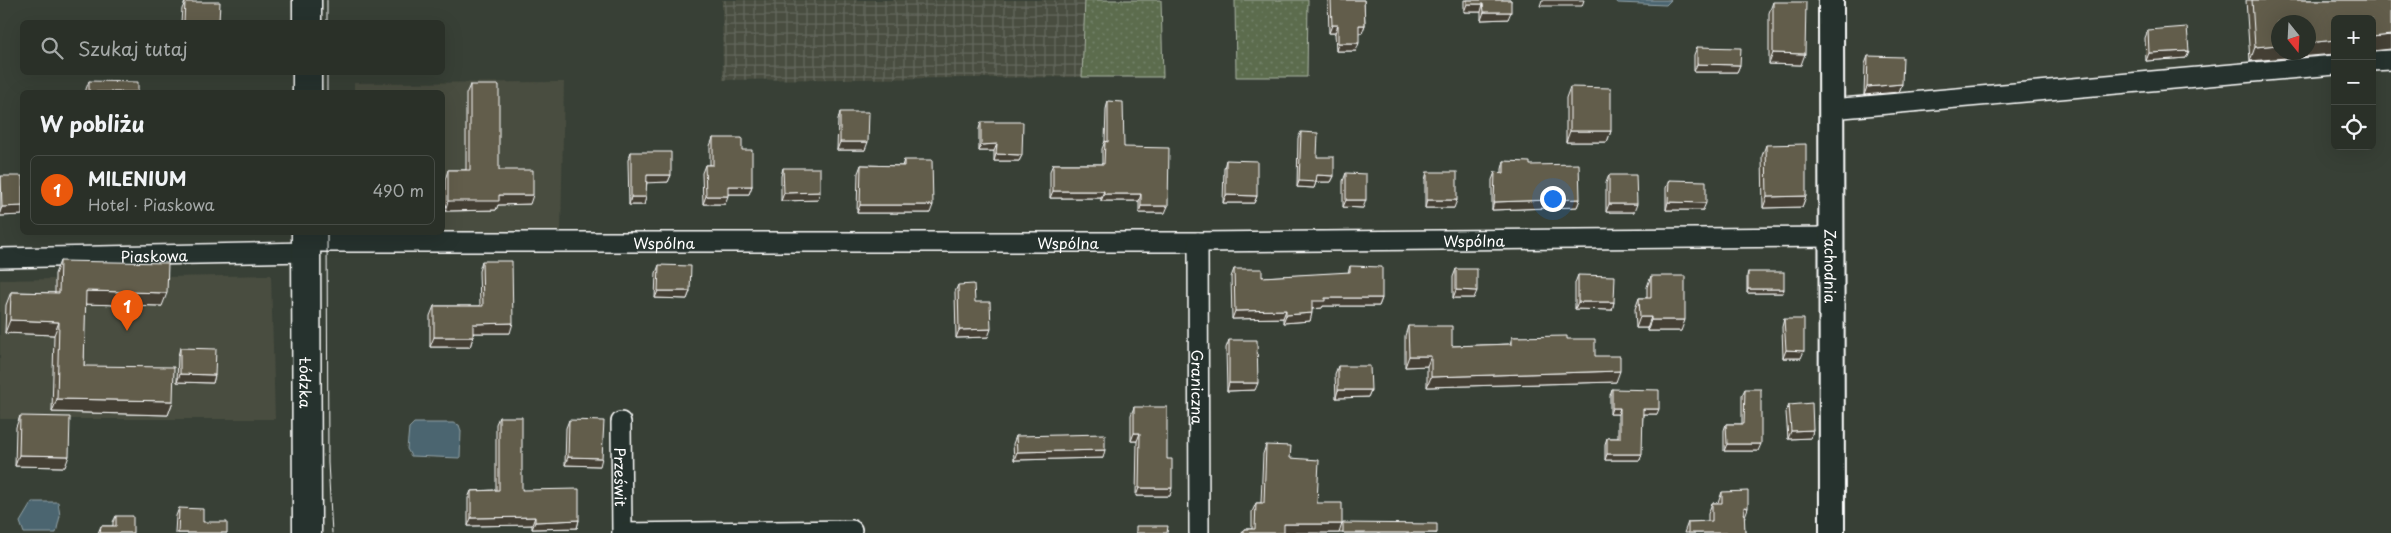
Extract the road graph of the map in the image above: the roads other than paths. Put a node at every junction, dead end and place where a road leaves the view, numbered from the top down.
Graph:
1 (307, 0) edge
2 (1831, 0) edge
3 (307, 20) edge
4 (2391, 60) edge
5 (2376, 62) edge
6 (2331, 65) edge
7 (307, 75) edge
8 (306, 90) edge
9 (1831, 109) junction
10 (1832, 237) junction
11 (306, 242) edge
12 (1198, 242) junction
13 (0, 258) edge
14 (620, 422) dead end
15 (852, 530) dead end
16 (307, 533) edge
17 (622, 533) edge
18 (1198, 533) edge
19 (1832, 533) edge

1 - 3 main road
2 - 9 street, Zachodnia
4 - 5 street
6 - 9 street
7 - 8 main road
9 - 10 street, Zachodnia
10 - 12 street, Wspólna
10 - 19 street, Zachodnia
11 - 12 street, Wspólna
11 - 13 street, Piaskowa
11 - 16 main road, Łódzka
12 - 18 street, Graniczna
14 - 17 street, Prześwit
15 - 17 street

